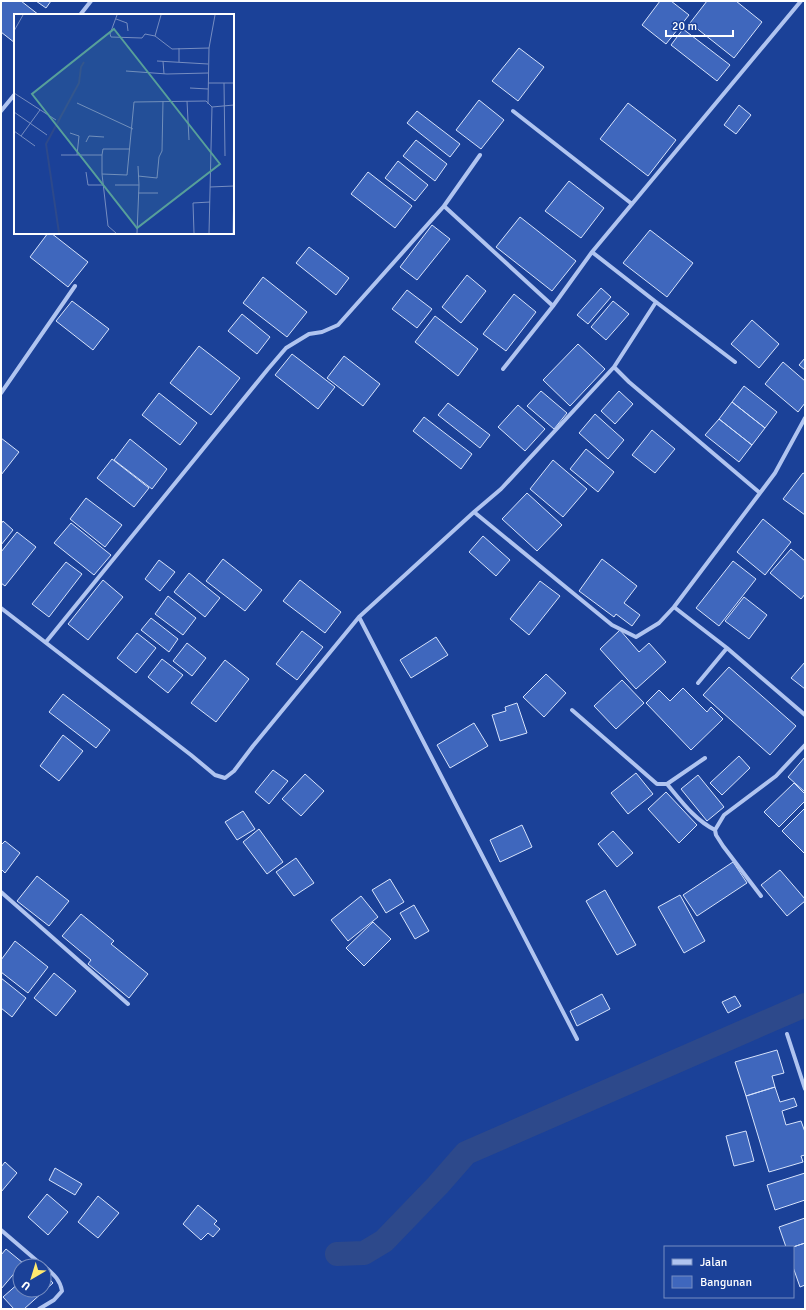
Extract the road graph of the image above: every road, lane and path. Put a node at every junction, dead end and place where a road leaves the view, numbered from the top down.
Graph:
1 (92, 1) edge
2 (801, 1) edge
3 (81, 14) edge
4 (14, 95) edge
5 (1, 111) edge
6 (513, 111) dead end
7 (480, 155) dead end
8 (632, 204) junction
9 (444, 206) junction
10 (592, 252) junction
11 (75, 286) dead end
12 (656, 302) junction
13 (553, 306) junction
14 (736, 362) dead end
15 (614, 366) junction
16 (503, 369) dead end
17 (1, 393) edge
18 (805, 420) edge
19 (760, 493) junction
20 (474, 512) junction
21 (674, 607) junction
22 (1, 608) edge
23 (359, 617) junction
24 (46, 642) junction
25 (727, 648) junction
26 (698, 683) dead end
27 (572, 710) dead end
28 (805, 715) edge
29 (805, 745) edge
30 (705, 758) dead end
31 (667, 784) junction
32 (715, 830) junction
33 (1, 892) edge
34 (761, 896) dead end
35 (128, 1004) dead end
36 (787, 1034) dead end
37 (577, 1040) dead end
38 (805, 1089) edge
39 (1, 1230) edge
40 (34, 1258) edge
41 (52, 1273) edge
42 (39, 1309) edge

1 - 3 street
2 - 8 street
4 - 5 street
6 - 8 street
7 - 9 street
8 - 10 street
9 - 13 street
9 - 24 street
10 - 12 street
10 - 13 street
11 - 17 street
12 - 14 street
12 - 15 street
13 - 16 street
15 - 19 street
15 - 20 street
18 - 19 street
19 - 21 street
20 - 21 street
20 - 23 street
21 - 25 street
22 - 24 street
23 - 24 street
23 - 37 street
25 - 26 street
25 - 28 street
27 - 31 street
29 - 32 street
30 - 31 street
31 - 32 street
32 - 34 street
33 - 35 street
36 - 38 street
39 - 40 street
41 - 42 street

